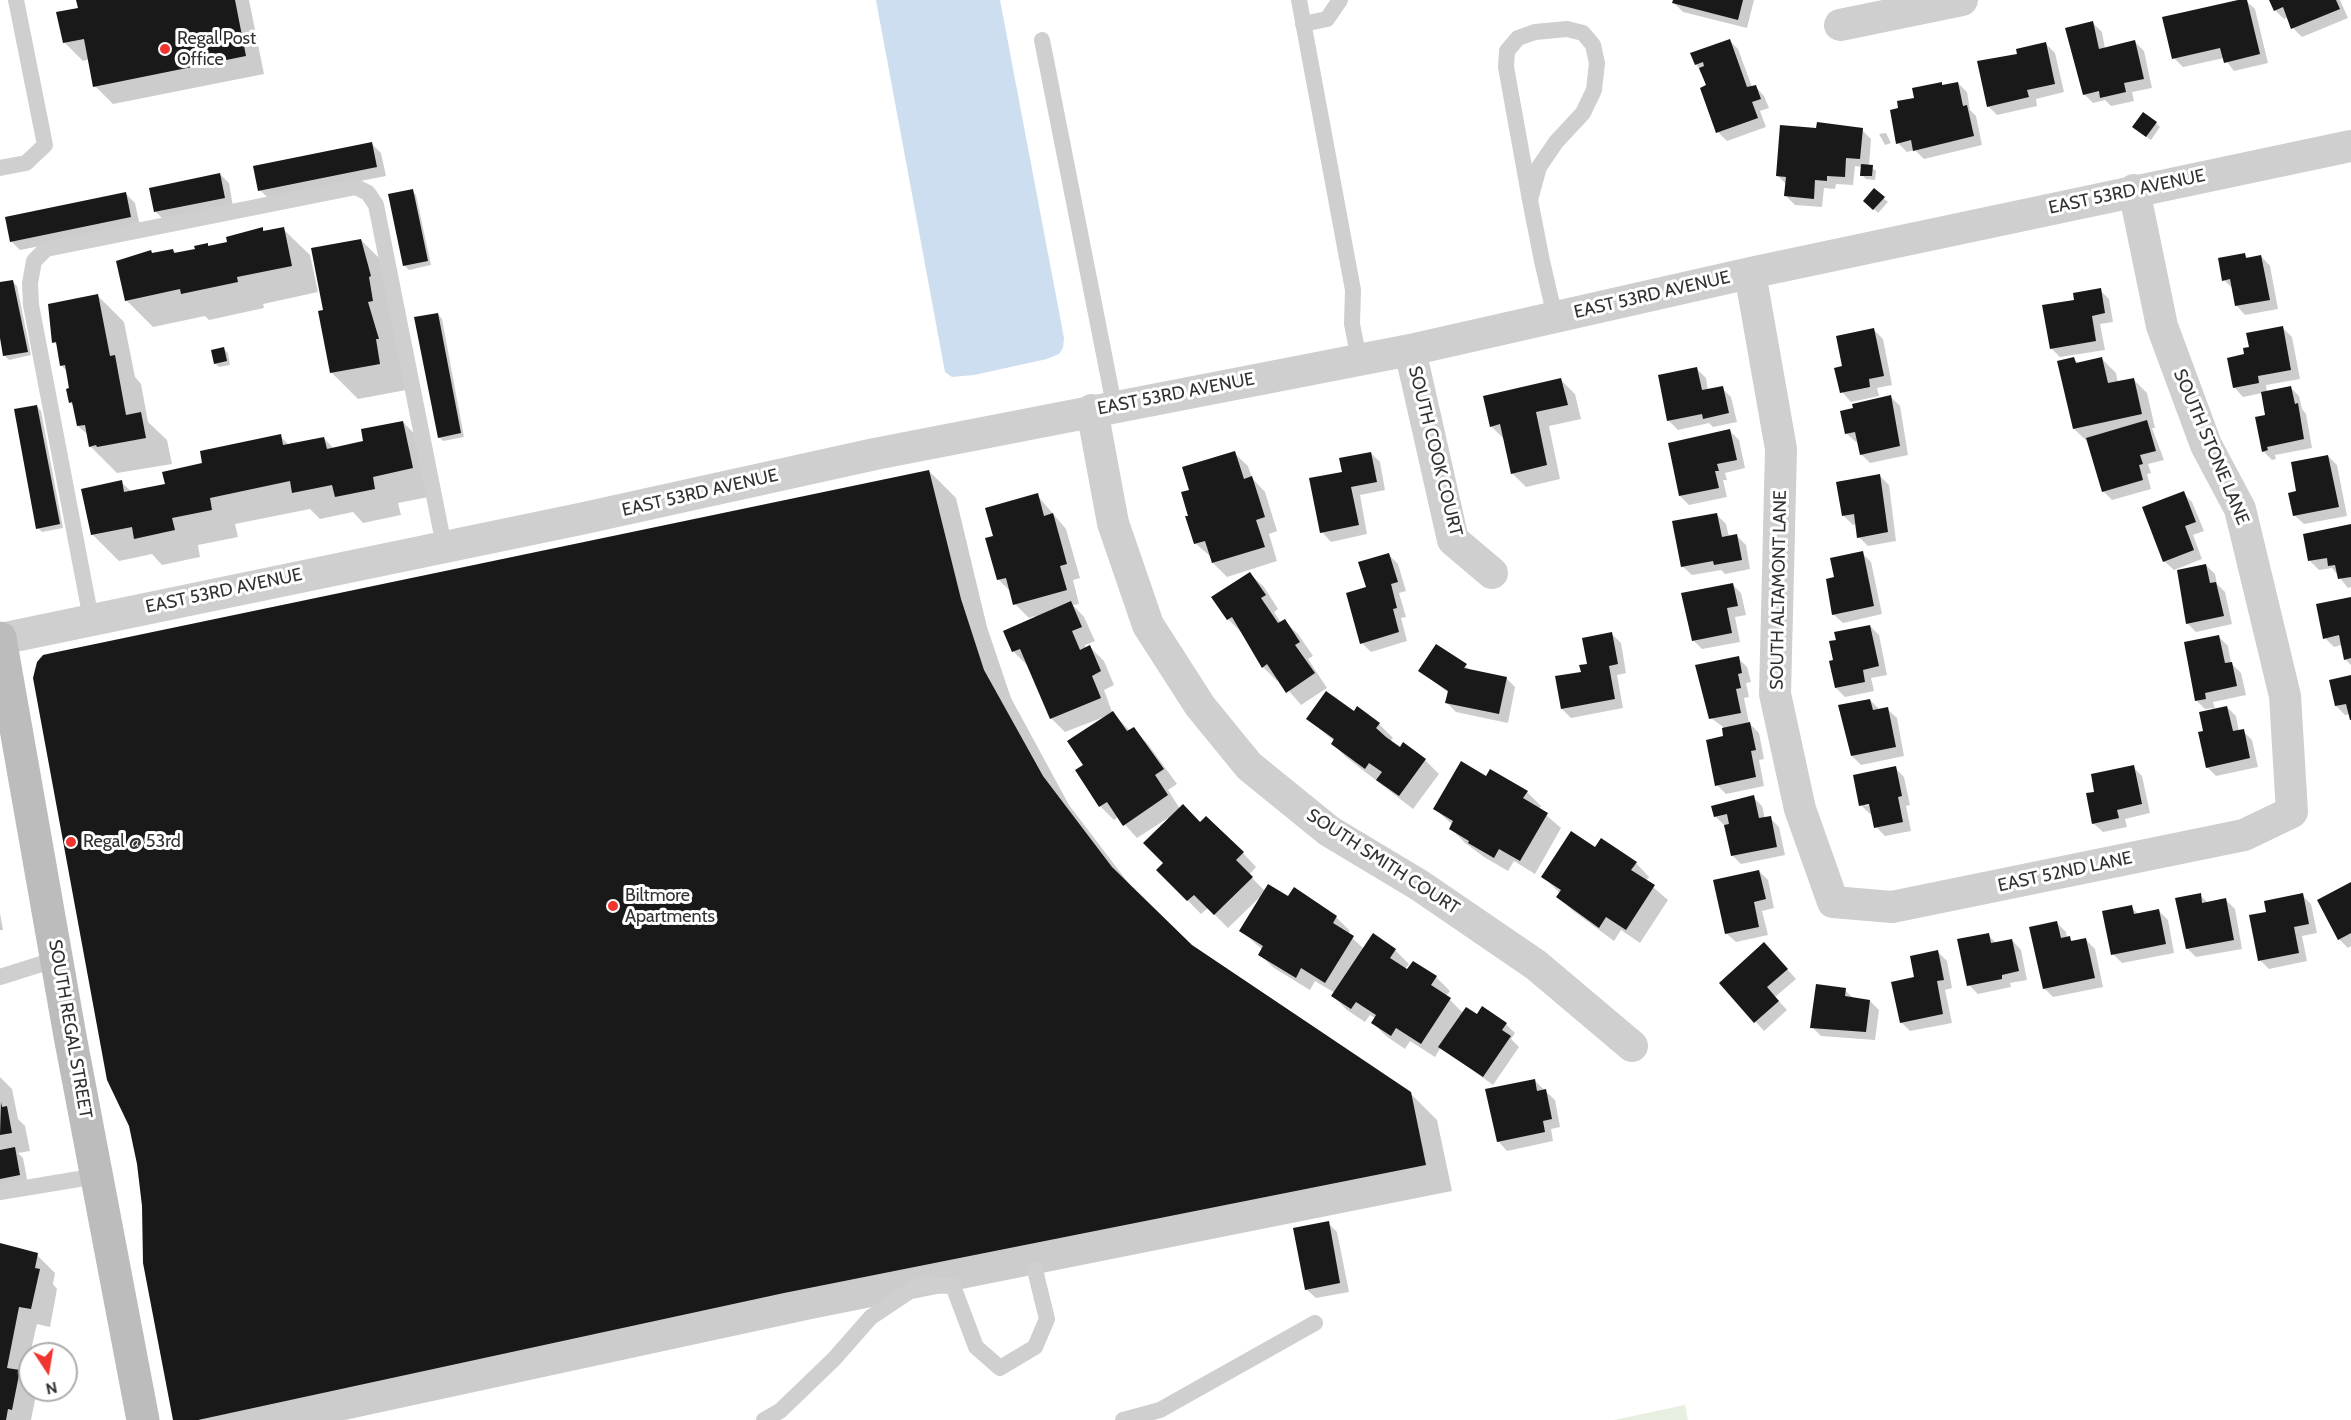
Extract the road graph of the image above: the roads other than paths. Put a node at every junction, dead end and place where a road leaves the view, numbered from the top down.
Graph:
1 (16, 0) edge
2 (1299, 0) edge
3 (1340, 0) edge
4 (1962, 0) edge
5 (1303, 24) junction
6 (1840, 25) dead end
7 (1042, 40) dead end
8 (2351, 146) edge
9 (0, 168) edge
10 (2134, 190) junction
11 (1530, 200) junction
12 (1750, 273) junction
13 (1555, 317) junction
14 (1410, 350) junction
15 (1359, 359) junction
16 (1103, 407) junction
17 (444, 546) junction
18 (1492, 573) dead end
19 (92, 619) junction
20 (0, 638) edge
21 (2292, 812) joint
22 (1833, 902) joint
23 (57, 959) junction
24 (0, 976) edge
25 (1632, 1046) dead end
26 (97, 1176) junction
27 (0, 1192) edge
28 (1035, 1270) dead end
29 (1315, 1323) dead end
30 (143, 1420) edge
31 (764, 1420) edge
32 (1123, 1420) edge

1 - 9 lane
2 - 5 lane
3 - 5 lane
4 - 6 street
5 - 15 lane
7 - 16 lane
8 - 10 street, EAST 53RD AVENUE
10 - 12 street, EAST 53RD AVENUE
10 - 21 street, SOUTH STONE LANE
11 - 11 lane
11 - 13 lane
12 - 13 street, EAST 53RD AVENUE
12 - 22 street, SOUTH ALTAMONT LANE
13 - 14 street, EAST 53RD AVENUE
14 - 15 street, EAST 53RD AVENUE
14 - 18 street, SOUTH COOK COURT
15 - 16 street, EAST 53RD AVENUE
16 - 17 street, EAST 53RD AVENUE
16 - 25 street, SOUTH SMITH COURT
17 - 19 street, EAST 53RD AVENUE
17 - 19 lane
19 - 20 street, EAST 53RD AVENUE
20 - 23 main road, SOUTH REGAL STREET
21 - 22 street, EAST 52ND LANE
23 - 24 lane
23 - 26 main road, SOUTH REGAL STREET
26 - 27 lane
26 - 30 main road, SOUTH REGAL STREET
28 - 31 lane
29 - 32 lane

